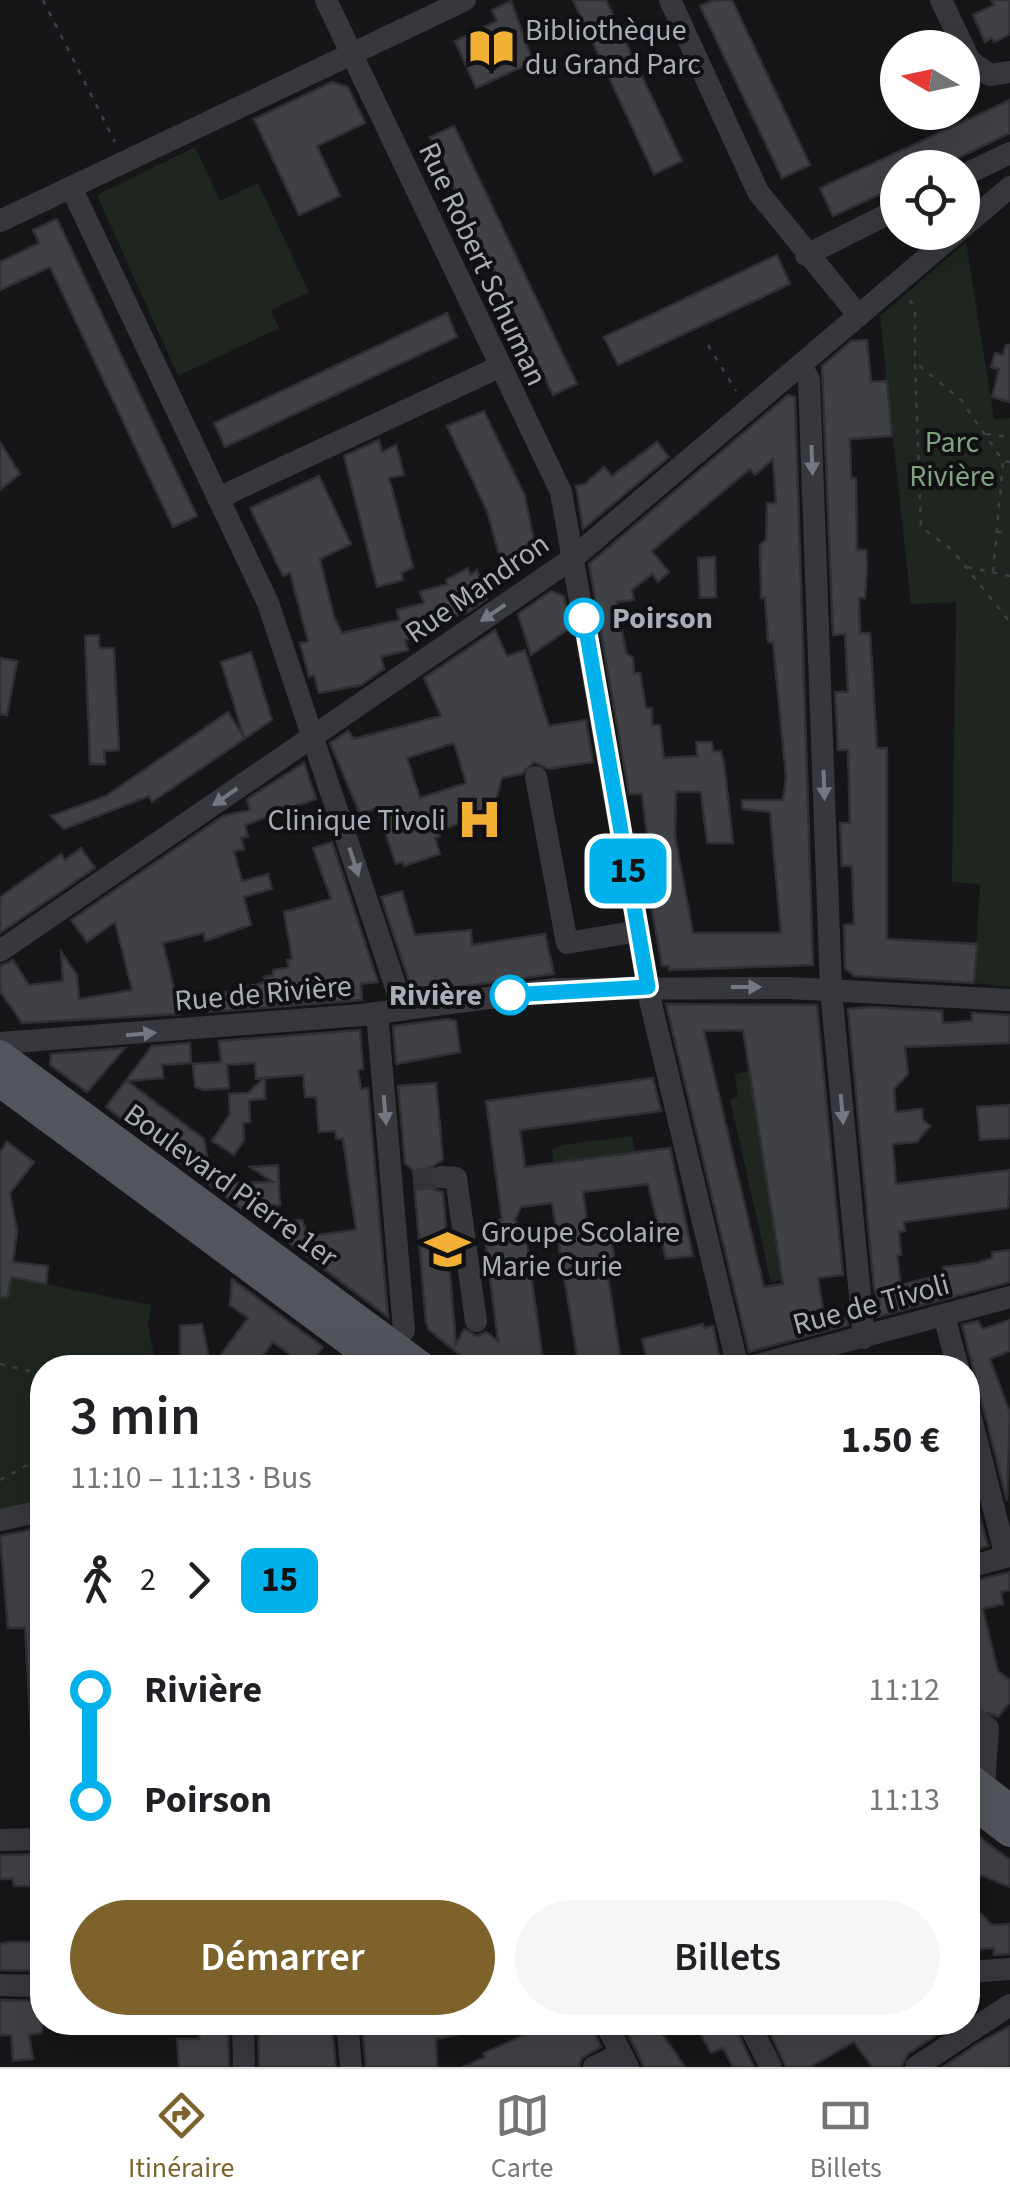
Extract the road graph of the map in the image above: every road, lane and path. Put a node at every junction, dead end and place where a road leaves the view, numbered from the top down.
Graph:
1 (43, 0) edge
2 (326, 0) edge
3 (465, 0) edge
4 (670, 0) edge
5 (941, 0) edge
6 (351, 54) junction
7 (1010, 72) edge
8 (1010, 152) edge
9 (124, 161) junction
10 (980, 167) edge
11 (71, 187) junction
12 (1010, 187) edge
13 (980, 213) edge
14 (880, 218) edge
15 (0, 220) edge
16 (936, 250) edge
17 (806, 254) junction
18 (906, 293) dead end
19 (859, 316) junction
20 (708, 345) dead end
21 (916, 362) junction
22 (801, 365) junction
23 (499, 367) junction
24 (742, 401) dead end
25 (985, 434) junction
26 (1010, 437) edge
27 (1004, 461) junction
28 (1010, 462) edge
29 (218, 498) junction
30 (997, 532) junction
31 (1010, 533) edge
32 (574, 558) junction
33 (966, 567) junction
34 (993, 572) junction
35 (1010, 576) edge
36 (1009, 624) edge
37 (312, 737) junction
38 (536, 777) dead end
39 (639, 931) junction
40 (0, 952) edge
41 (648, 987) junction
42 (831, 990) junction
43 (1010, 1000) edge
44 (403, 1009) junction
45 (377, 1012) junction
46 (44, 1042) junction
47 (0, 1043) edge
48 (0, 1054) edge
49 (36, 1081) junction
50 (0, 1084) edge
51 (441, 1178) dead end
52 (1010, 1297) edge
53 (944, 1316) junction
54 (476, 1321) dead end
55 (864, 1338) junction
56 (388, 1355) edge
57 (388, 1355) edge
58 (390, 1355) edge
59 (735, 1355) edge
60 (797, 1355) edge
61 (954, 1355) edge
62 (0, 1364) edge
63 (30, 1371) edge
64 (980, 1451) edge
65 (30, 1464) edge
66 (0, 1480) edge
67 (30, 1514) edge
68 (0, 1520) edge
69 (1008, 1556) edge
70 (980, 1564) edge
71 (988, 1728) dead end
72 (980, 1760) edge
73 (980, 1792) edge
74 (980, 1797) edge
75 (1010, 1808) edge
76 (1010, 1833) edge
77 (30, 1839) edge
78 (0, 1840) edge
79 (1010, 1968) edge
80 (980, 1971) edge
81 (0, 1985) edge
82 (30, 1986) edge
83 (1010, 2005) edge
84 (980, 2025) edge
85 (243, 2035) edge
86 (348, 2035) edge
87 (612, 2035) edge
88 (755, 2035) edge
89 (965, 2035) edge
90 (624, 2060) edge
91 (244, 2067) edge
92 (351, 2067) edge
93 (594, 2067) edge
94 (771, 2067) edge
95 (916, 2067) edge

1 - 9 path
2 - 6 street, Rue Robert Schuman
3 - 6 street
4 - 17 street
5 - 7 street
6 - 9 street
6 - 23 street, Rue Robert Schuman
8 - 10 street
9 - 11 street
11 - 15 street
11 - 29 street
12 - 13 street
14 - 17 street
16 - 19 street, Rue Mandron
17 - 19 street
18 - 21 path
19 - 22 street, Rue Mandron
20 - 24 path
21 - 25 path
21 - 33 path
22 - 32 street, Rue Mandron
22 -> 42 street
23 - 29 street
23 - 32 street, Rue Robert Schuman
25 - 26 path
25 - 27 path
27 - 28 path
27 - 30 path
29 - 37 street
30 - 31 path
30 - 34 path
32 -> 37 street, Rue Mandron
32 - 39 street, Rue Robert Schuman
33 - 34 path
33 - 36 path
34 - 35 path
37 -> 40 street, Rue Mandron
37 -> 44 street
38 - 39 street
39 - 41 street, Rue Robert Schuman
41 -> 42 street, Rue de Rivière
41 - 44 street, Rue de Rivière
41 - 59 street, Rue Robert Schuman
42 - 43 street, Rue de Rivière
42 -> 55 street
44 - 45 street, Rue de Rivière
46 -> 45 street, Rue de Rivière
45 -> 58 street
46 - 47 street, Rue de Rivière
46 - 49 street
48 - 49 main road, Boulevard Pierre 1er
49 - 56 main road, Boulevard Pierre 1er
50 - 57 main road, Boulevard Pierre 1er
51 - 54 street
52 - 53 street, Rue de Tivoli
53 - 55 street, Rue de Tivoli
53 - 61 street
55 - 60 street, Rue de Tivoli
62 - 63 path
64 - 69 street
65 - 66 path
67 - 68 street
69 - 70 street
71 - 72 street
73 - 75 main road
74 - 76 main road
77 - 78 street
79 - 80 street
81 - 82 street
83 - 84 street
85 - 91 street
86 - 92 street
87 - 90 street
88 - 94 street
89 - 95 street
90 - 93 street

